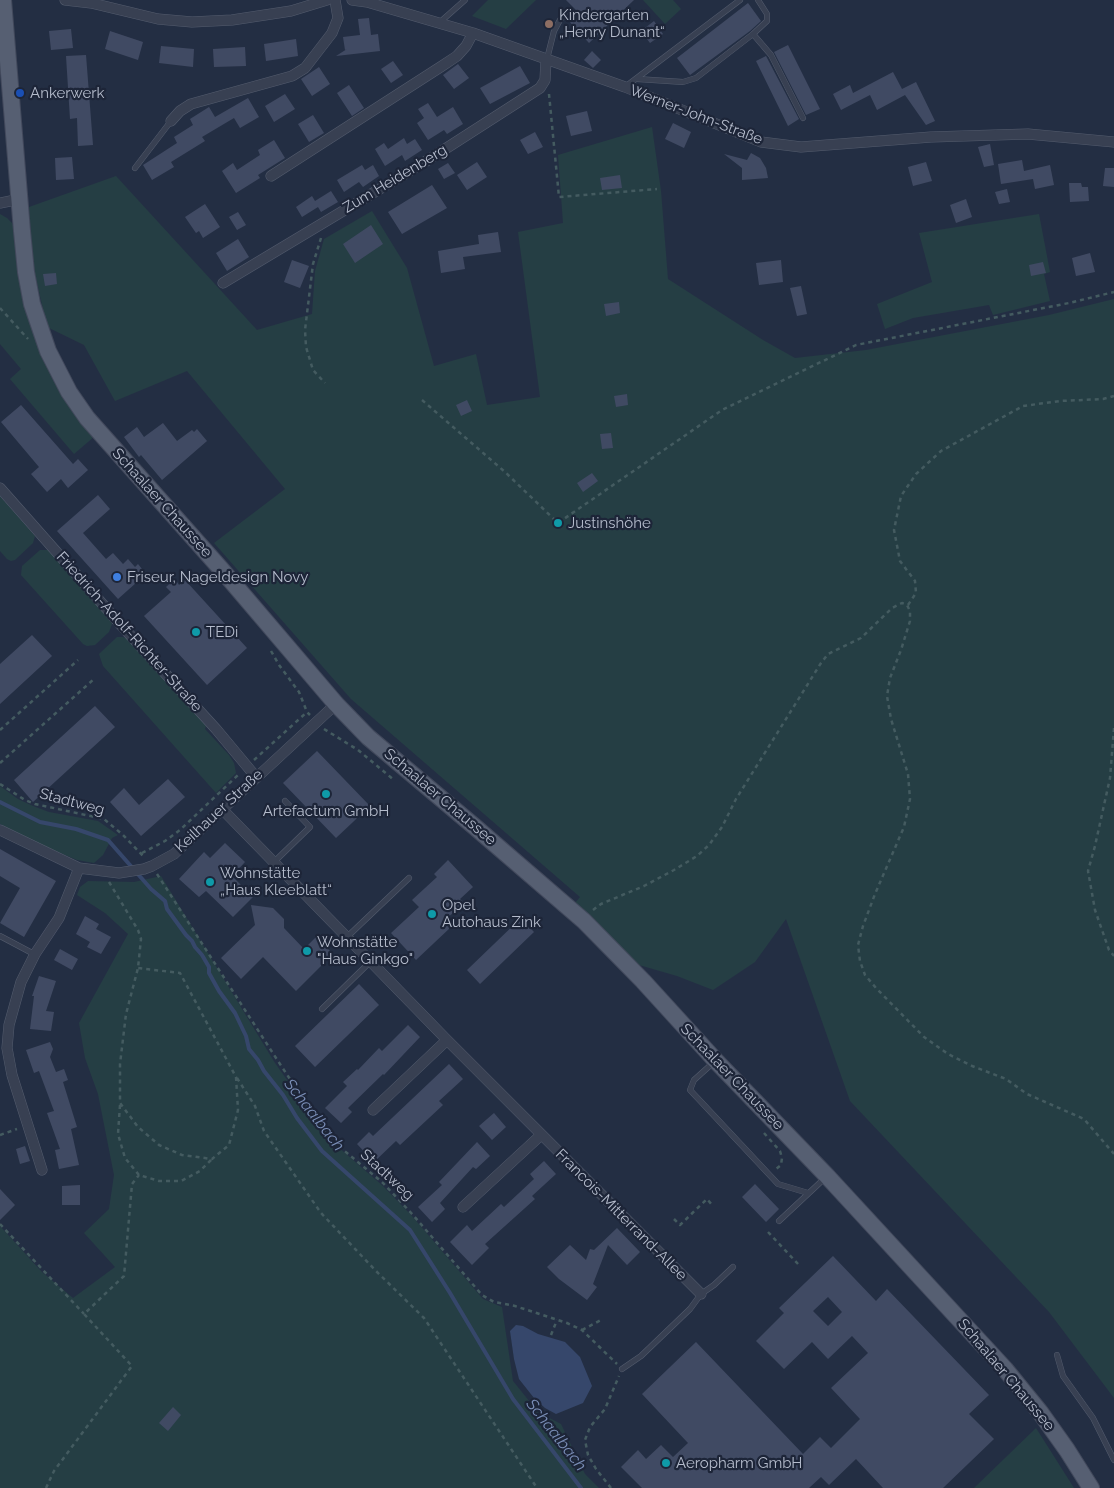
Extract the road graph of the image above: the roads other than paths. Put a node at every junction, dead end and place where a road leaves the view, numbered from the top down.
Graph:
1 (3, 0) edge
2 (65, 0) edge
3 (327, 0) edge
4 (335, 0) edge
5 (352, 0) edge
6 (465, 0) edge
7 (740, 0) edge
8 (758, 0) edge
9 (567, 12) dead end
10 (439, 24) junction
11 (473, 33) junction
12 (753, 34) junction
13 (546, 60) junction
14 (637, 79) junction
15 (625, 88) junction
16 (803, 118) dead end
17 (171, 121) joint
18 (1114, 142) edge
19 (135, 168) dead end
20 (271, 176) dead end
21 (20, 199) junction
22 (0, 202) edge
23 (222, 283) dead end
24 (0, 488) edge
25 (336, 704) junction
26 (256, 777) junction
27 (285, 801) dead end
28 (222, 809) junction
29 (0, 830) edge
30 (274, 863) junction
31 (79, 868) junction
32 (409, 878) dead end
33 (0, 936) edge
34 (346, 938) junction
35 (35, 954) junction
36 (370, 962) junction
37 (322, 1008) dead end
38 (447, 1040) junction
39 (4, 1047) edge
40 (716, 1060) junction
41 (373, 1110) dead end
42 (541, 1135) junction
43 (42, 1170) dead end
44 (827, 1176) junction
45 (808, 1193) junction
46 (463, 1207) dead end
47 (780, 1221) dead end
48 (732, 1267) dead end
49 (701, 1294) junction
50 (1057, 1355) dead end
51 (622, 1369) road end
52 (1114, 1460) edge
53 (1090, 1488) edge

1 - 21 main road, Schaalaer Chaussee
2 - 3 street
4 - 17 street
5 - 10 street, Werner-John-Straße
6 - 10 lane
7 - 14 lane
8 - 12 lane
9 - 13 lane
10 - 11 street, Werner-John-Straße
11 - 13 street, Werner-John-Straße
11 - 20 street
12 - 14 lane
12 - 16 lane
13 - 15 street, Werner-John-Straße
13 - 23 street, Zum Heidenberg
14 - 15 lane
15 - 18 street, Werner-John-Straße
17 - 19 lane
21 - 22 street
21 - 25 main road, Schaalaer Chaussee
24 - 26 street, Friedrich-Adolf-Richter-Straße
25 - 26 street, Keilhauer Straße
25 - 40 main road, Schaalaer Chaussee
26 - 28 street, Keilhauer Straße
27 - 30 lane
28 - 30 street, Francois-Mitterrand-Allee
28 - 31 street, Keilhauer Straße
29 - 31 street, Keilhauer Straße
30 - 34 street, Francois-Mitterrand-Allee
31 - 35 street
32 - 34 lane
33 - 35 lane
34 - 36 street, Francois-Mitterrand-Allee
35 - 39 street
36 - 37 lane
36 - 38 street, Francois-Mitterrand-Allee
38 - 41 street
38 - 42 street, Francois-Mitterrand-Allee
39 - 43 street
40 - 44 main road, Schaalaer Chaussee
40 - 45 lane
42 - 46 street
42 - 49 street, Francois-Mitterrand-Allee
44 - 45 lane
44 - 53 main road, Schaalaer Chaussee
45 - 47 lane
48 - 49 lane
49 - 51 lane
50 - 52 lane

